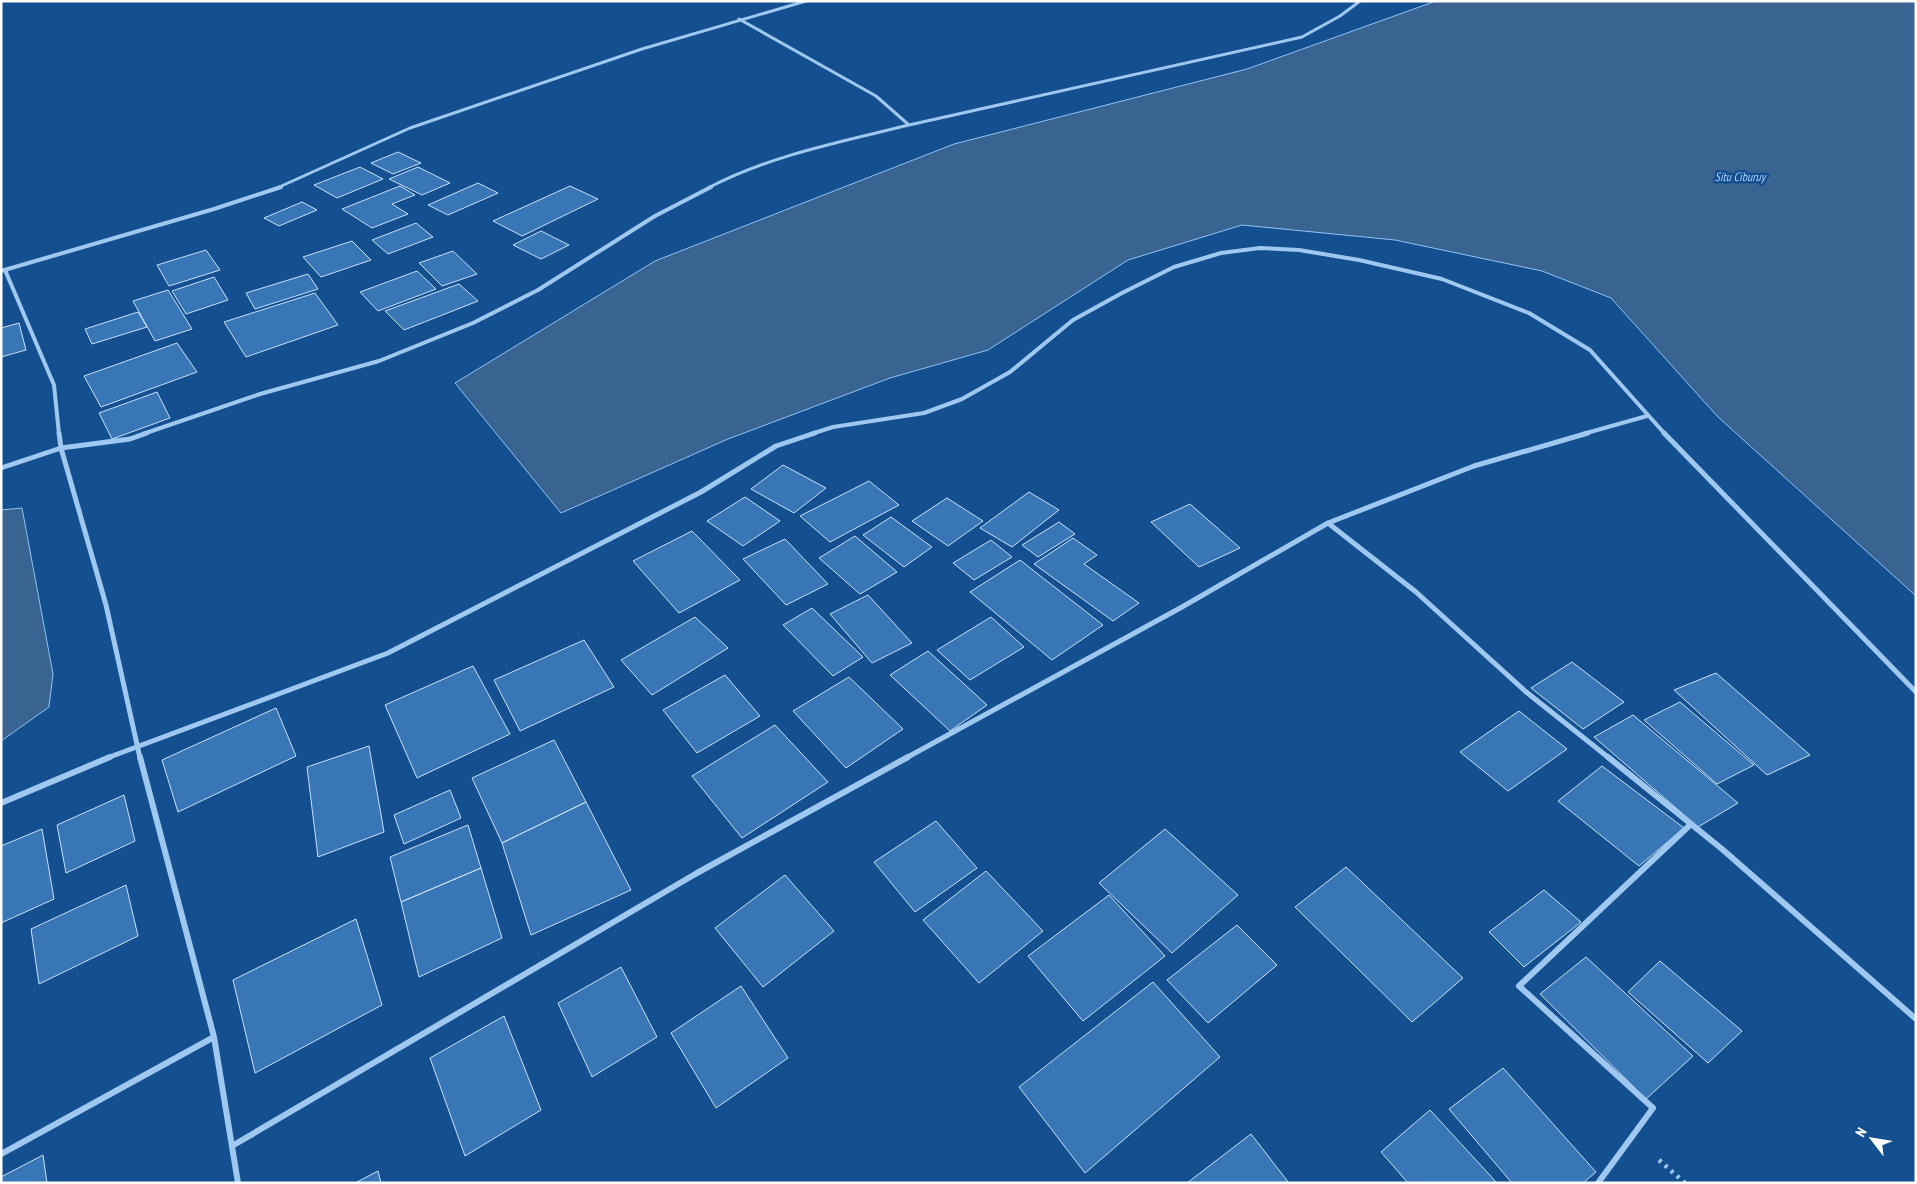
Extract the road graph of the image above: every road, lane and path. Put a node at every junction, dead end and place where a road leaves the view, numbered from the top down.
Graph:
1 (806, 1) edge
2 (1360, 1) edge
3 (739, 19) junction
4 (910, 125) junction
5 (3, 271) edge
6 (1647, 416) junction
7 (61, 448) junction
8 (1, 468) edge
9 (1328, 523) junction
10 (1916, 692) edge
11 (137, 746) junction
12 (1, 803) edge
13 (1691, 824) junction
14 (1916, 1019) edge
15 (214, 1037) junction
16 (232, 1146) junction
17 (1, 1154) edge
18 (238, 1183) edge
19 (1598, 1183) edge

1 - 3 street
2 - 4 street
3 - 4 street
3 - 5 street
4 - 7 street
5 - 7 street
6 - 9 street
6 - 10 street
6 - 11 street
7 - 8 street
7 - 11 street
9 - 13 street
9 - 16 street
11 - 12 street
11 - 15 street
13 - 14 street
13 - 19 street
15 - 16 street
15 - 17 street
16 - 18 street

